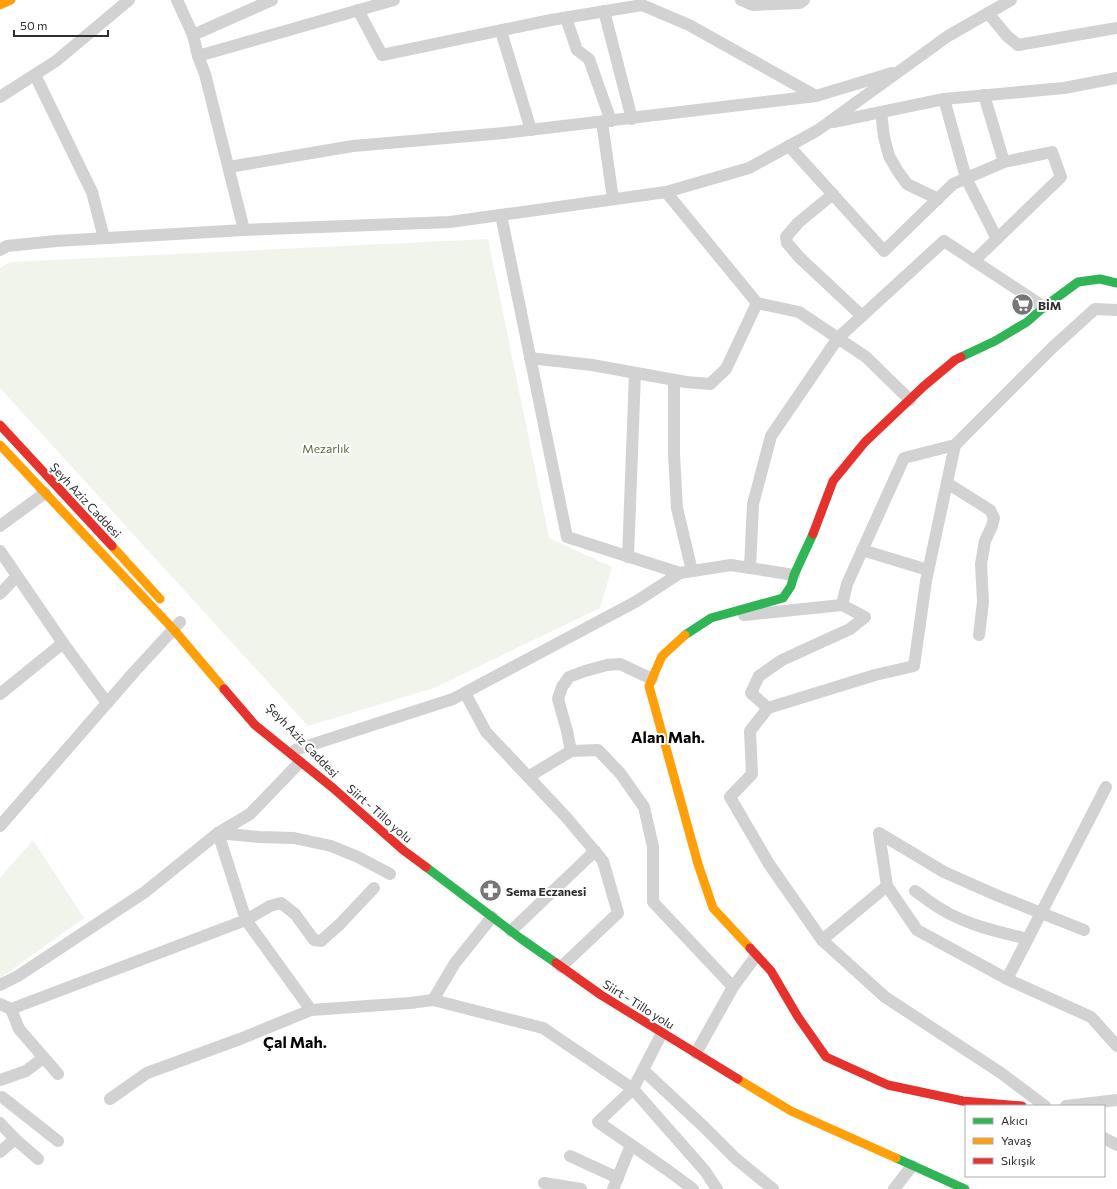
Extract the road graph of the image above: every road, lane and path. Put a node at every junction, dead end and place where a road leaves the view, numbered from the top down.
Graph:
1 (10, 0) edge
2 (129, 0) edge
3 (177, 0) edge
4 (272, 0) edge
5 (394, 0) edge
6 (741, 0) edge
7 (804, 0) edge
8 (1011, 0) edge
9 (0, 6) edge
10 (358, 10) junction
11 (604, 11) junction
12 (988, 13) junction
13 (566, 18) junction
14 (1117, 28) edge
15 (501, 31) junction
16 (193, 35) junction
17 (198, 56) junction
18 (901, 70) junction
19 (35, 75) junction
20 (1116, 79) edge
21 (984, 95) junction
22 (816, 96) junction
23 (0, 97) edge
24 (944, 99) junction
25 (881, 112) junction
26 (632, 119) junction
27 (606, 122) junction
28 (828, 122) junction
29 (531, 130) junction
30 (789, 146) junction
31 (1004, 162) junction
32 (229, 168) junction
33 (966, 178) junction
34 (666, 192) junction
35 (834, 194) junction
36 (938, 198) junction
37 (613, 200) junction
38 (500, 215) junction
39 (244, 230) junction
40 (104, 238) junction
41 (997, 239) junction
42 (0, 250) edge
43 (974, 261) junction
44 (1117, 284) edge
45 (757, 303) junction
46 (1044, 307) junction
47 (1117, 310) edge
48 (862, 316) junction
49 (838, 338) junction
50 (530, 358) junction
51 (635, 373) junction
52 (674, 380) junction
53 (910, 400) junction
54 (0, 424) edge
55 (955, 445) junction
56 (2, 449) edge
57 (947, 483) junction
58 (45, 493) junction
59 (0, 526) edge
60 (862, 550) junction
61 (0, 551) edge
62 (628, 557) junction
63 (750, 568) junction
64 (928, 570) junction
65 (692, 571) junction
66 (680, 573) junction
67 (794, 575) junction
68 (17, 576) junction
69 (0, 594) edge
70 (164, 604) dead end
71 (842, 605) junction
72 (712, 618) junction
73 (178, 624) junction
74 (979, 635) dead end
75 (63, 643) junction
76 (652, 679) junction
77 (465, 692) junction
78 (0, 694) edge
79 (107, 703) junction
80 (768, 708) junction
81 (267, 723) dead end
82 (294, 750) junction
83 (571, 751) junction
84 (300, 762) junction
85 (528, 777) junction
86 (1106, 787) dead end
87 (333, 788) junction
88 (0, 826) edge
89 (218, 833) junction
90 (595, 851) junction
91 (390, 874) dead end
92 (887, 886) junction
93 (374, 888) dead end
94 (915, 892) dead end
95 (1041, 913) junction
96 (492, 917) junction
97 (246, 920) junction
98 (1084, 930) dead end
99 (510, 931) junction
100 (1028, 939) junction
101 (822, 940) junction
102 (756, 956) junction
103 (561, 967) junction
104 (1007, 978) junction
105 (0, 985) edge
106 (733, 987) junction
107 (433, 1000) junction
108 (5, 1006) edge
109 (311, 1010) junction
110 (662, 1032) junction
111 (1117, 1046) edge
112 (696, 1053) junction
113 (43, 1058) junction
114 (643, 1070) junction
115 (58, 1074) dead end
116 (0, 1081) edge
117 (634, 1088) junction
118 (1, 1098) edge
119 (110, 1099) dead end
120 (1117, 1100) edge
121 (1010, 1105) edge
122 (1044, 1105) edge
123 (1074, 1105) edge
124 (0, 1123) edge
125 (15, 1139) junction
126 (1105, 1139) edge
127 (58, 1141) dead end
128 (631, 1145) junction
129 (1117, 1146) edge
130 (0, 1152) edge
131 (570, 1156) dead end
132 (38, 1159) dead end
133 (912, 1166) junction
134 (544, 1183) dead end
135 (615, 1184) edge
136 (581, 1189) edge
137 (693, 1189) edge
138 (717, 1189) edge
139 (773, 1189) edge
140 (894, 1189) edge
141 (965, 1189) edge

1 - 9 main road
2 - 19 street
3 - 16 street
4 - 16 street
5 - 10 street
6 - 7 street
8 - 12 street
10 - 15 street
10 - 17 street
11 - 13 street
11 - 22 street
11 - 26 street
12 - 14 street
12 - 18 street
13 - 15 street
13 - 27 street
15 - 29 street
16 - 17 street
17 - 32 street
18 - 22 street
18 - 28 street
19 - 23 street
19 - 40 street
20 - 21 street
21 - 24 street
21 - 31 street
22 - 26 street
24 - 25 street
24 - 33 street
25 - 28 street
25 - 36 street
26 - 27 street
27 - 29 street
27 - 37 street
28 - 30 street
29 - 32 street
30 - 34 street
30 - 35 street
31 - 33 street
31 - 41 street
32 - 39 street
33 - 36 street
33 - 41 street
34 - 37 street
34 - 45 street
35 - 36 street
35 - 48 street
37 - 38 street
38 - 39 street
38 - 50 street
39 - 40 street
40 - 42 street
41 - 43 street
43 - 46 street
43 - 48 street
44 - 46 main road
45 - 49 street
45 - 52 street
46 - 53 main road
47 - 55 street
48 - 49 street
49 - 53 street
49 - 63 street
50 - 51 street
50 - 62 street
51 - 52 street
51 - 62 street
52 - 65 street
53 - 67 main road
54 - 70 main road, Şeyh Aziz Caddesi
55 - 57 street
55 - 60 street
56 - 58 main road, Şeyh Aziz Caddesi
57 - 64 street
57 - 74 street
58 - 59 street
58 - 73 main road, Şeyh Aziz Caddesi
60 - 64 street
60 - 71 street
61 - 68 street
62 - 66 street
63 - 65 street
63 - 67 street
64 - 80 street
65 - 66 street
66 - 77 street
67 - 72 main road
68 - 69 street
68 - 75 street
71 - 72 street
71 - 80 street
72 - 76 main road
73 - 79 street
73 - 84 main road, Şeyh Aziz Caddesi
75 - 78 street
75 - 79 street
76 - 83 street
76 - 102 main road
77 - 82 street
77 - 85 street
79 - 88 street
80 - 101 street
81 - 82 main road, Şeyh Aziz Caddesi
82 - 87 main road, Şeyh Aziz Caddesi
83 - 85 street
83 - 106 street
84 - 87 main road, Şeyh Aziz Caddesi
84 - 89 street
85 - 90 street
86 - 95 street
87 - 96 main road, Siirt - Tillo yolu
89 - 91 street
89 - 97 street
89 - 105 street
90 - 99 street
90 - 103 street
92 - 95 street
92 - 101 street
92 - 104 street
93 - 97 street
94 - 100 street
95 - 98 street
95 - 100 street
96 - 99 main road, Siirt - Tillo yolu
96 - 107 street
97 - 108 street
97 - 109 street
99 - 103 main road, Siirt - Tillo yolu
100 - 104 street
101 - 122 street
102 - 106 street
102 - 121 main road
103 - 110 main road, Siirt - Tillo yolu
104 - 111 street
106 - 112 street
107 - 109 street
107 - 117 street
108 - 113 street
109 - 119 street
110 - 112 main road, Siirt - Tillo yolu
110 - 114 street
112 - 133 main road, Siirt - Tillo yolu
113 - 115 street
113 - 116 street
114 - 117 street
114 - 139 street
116 - 118 street
117 - 128 street
117 - 138 street
118 - 127 street
120 - 123 street
124 - 125 street
125 - 130 street
125 - 132 street
126 - 129 street
128 - 135 street
128 - 137 street
131 - 135 street
133 - 140 street
133 - 141 main road, Siirt - Tillo yolu
134 - 136 street

